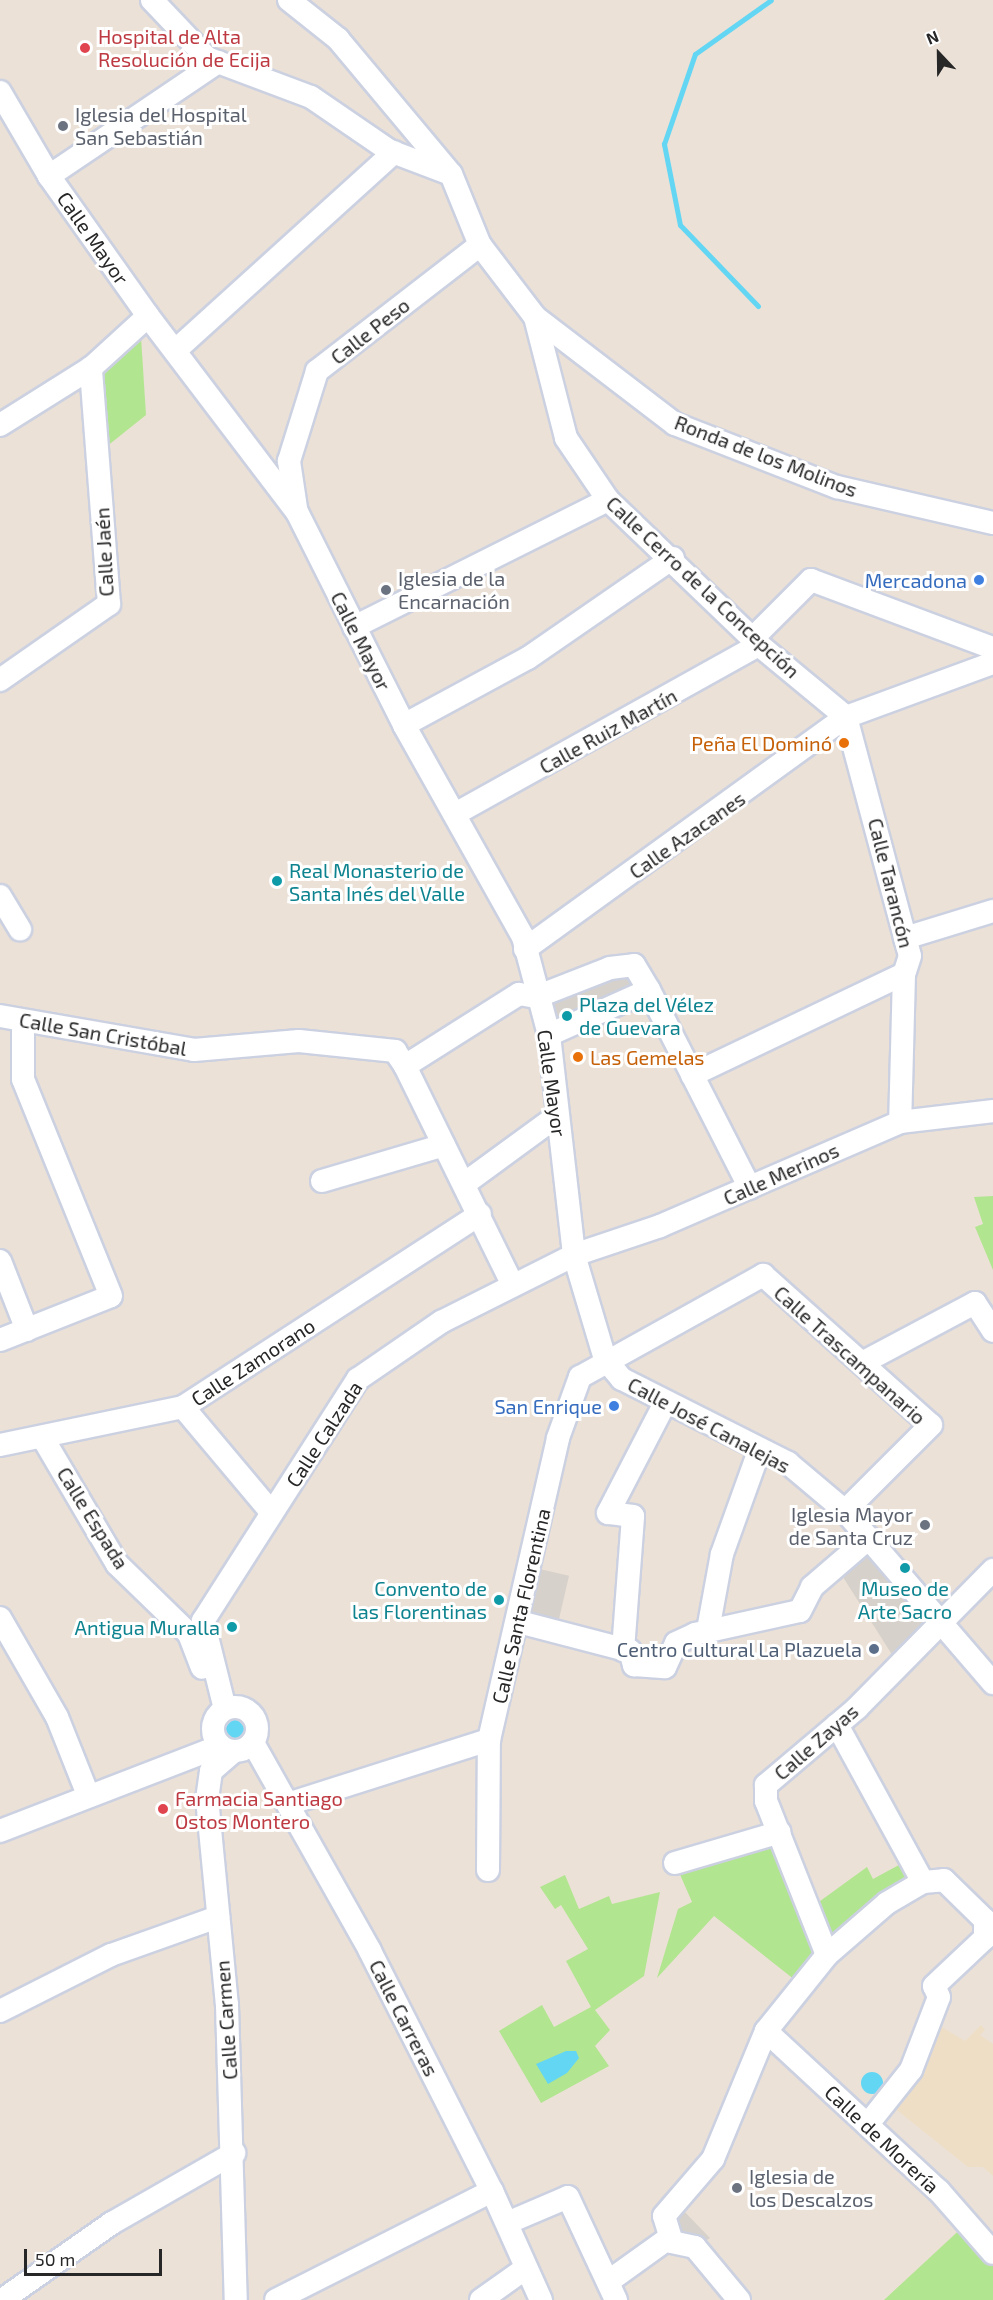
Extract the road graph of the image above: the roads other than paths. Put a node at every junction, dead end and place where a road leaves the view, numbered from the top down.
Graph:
1 (152, 0) edge
2 (289, 0) edge
3 (218, 62) junction
4 (0, 92) edge
5 (394, 152) junction
6 (451, 174) junction
7 (49, 176) junction
8 (480, 245) junction
9 (148, 316) junction
10 (535, 317) junction
11 (177, 349) junction
12 (91, 368) junction
13 (0, 425) edge
14 (608, 500) junction
15 (297, 512) junction
16 (993, 523) edge
17 (673, 558) junction
18 (354, 627) junction
19 (756, 641) junction
20 (993, 648) edge
21 (993, 663) edge
22 (0, 680) edge
23 (846, 717) junction
24 (405, 725) junction
25 (455, 814) junction
26 (0, 896) edge
27 (993, 911) edge
28 (20, 929) dead end
29 (905, 938) junction
30 (525, 948) junction
31 (904, 974) junction
32 (649, 990) junction
33 (536, 997) junction
34 (0, 1016) edge
35 (23, 1021) junction
36 (549, 1035) junction
37 (405, 1066) junction
38 (692, 1075) junction
39 (993, 1111) edge
40 (557, 1116) junction
41 (900, 1122) junction
42 (444, 1145) junction
43 (322, 1181) dead end
44 (464, 1184) junction
45 (750, 1188) junction
46 (480, 1214) junction
47 (574, 1255) junction
48 (0, 1261) edge
49 (512, 1283) junction
50 (27, 1330) junction
51 (993, 1331) edge
52 (0, 1340) edge
53 (605, 1359) junction
54 (862, 1363) junction
55 (665, 1403) junction
56 (183, 1407) junction
57 (44, 1440) junction
58 (0, 1445) edge
59 (759, 1451) junction
60 (845, 1511) junction
61 (272, 1514) junction
62 (869, 1538) junction
63 (993, 1570) edge
64 (0, 1618) edge
65 (942, 1619) junction
66 (519, 1622) junction
67 (708, 1630) junction
68 (623, 1650) junction
69 (993, 1683) edge
70 (222, 1711) junction
71 (837, 1725) junction
72 (489, 1740) junction
73 (235, 1747) junction
74 (88, 1795) junction
75 (291, 1803) junction
76 (0, 1831) edge
77 (780, 1832) junction
78 (675, 1863) dead end
79 (488, 1870) dead end
80 (934, 1881) junction
81 (218, 1917) junction
82 (989, 1932) edge
83 (827, 1955) junction
84 (0, 2011) edge
85 (766, 2031) junction
86 (868, 2124) junction
87 (234, 2153) junction
88 (492, 2191) junction
89 (507, 2223) junction
90 (669, 2238) junction
91 (993, 2253) edge
92 (526, 2268) junction
93 (613, 2291) edge
94 (2, 2300) edge
95 (236, 2300) edge
96 (276, 2300) edge
97 (481, 2300) edge
98 (541, 2300) edge
99 (739, 2300) edge

1 - 3 street
2 - 6 street, Calle Cerro de la Concepción
3 - 5 street
3 - 7 street
4 - 7 street, Calle Mayor
5 - 6 street
5 - 11 street
6 - 8 street, Calle Cerro de la Concepción
7 - 9 street, Calle Mayor
8 - 10 street, Calle Cerro de la Concepción
8 - 15 street, Calle Peso
9 - 11 street, Calle Mayor
9 - 12 street
10 - 14 street, Calle Cerro de la Concepción
10 - 16 street, Ronda de los Molinos
11 - 15 street, Calle Mayor
12 - 13 street
12 - 22 street, Calle Jaén
14 - 17 street, Calle Cerro de la Concepción
14 - 18 street
15 - 18 street, Calle Mayor
17 - 19 street, Calle Cerro de la Concepción
17 - 24 street
18 - 24 street, Calle Mayor
19 - 20 street, Calle Ruiz Martín
19 - 23 street, Calle Cerro de la Concepción
19 - 25 street, Calle Ruiz Martín
21 - 23 street, Calle Azacanes
23 - 29 street, Calle Tarancón
23 - 30 street, Calle Azacanes
24 - 25 street, Calle Mayor
25 - 30 street, Calle Mayor
26 - 28 street
27 - 29 street
29 - 31 street, Calle Tarancón
30 - 33 street, Calle Mayor
31 - 38 street
31 - 41 street, Calle Tarancón
32 - 33 street
32 - 36 street
32 - 38 street
33 - 36 street, Calle Mayor
33 - 37 street
34 - 35 street, Calle San Cristóbal
35 - 37 street, Calle San Cristóbal
35 - 50 street
36 - 40 street, Calle Mayor
37 - 42 street
38 - 45 street
39 - 41 street, Calle Merinos
40 - 44 street
40 - 47 street, Calle Mayor
41 - 45 street, Calle Merinos
42 - 43 street
42 - 44 street
44 - 46 street
45 - 47 street, Calle Merinos
46 - 49 street
46 - 56 street, Calle Zamorano
47 - 49 street, Calle Calzada
47 - 53 street, Calle José Canalejas
48 - 50 street
49 - 61 street, Calle Calzada
50 - 52 street
51 - 54 street
53 - 54 street, Calle Trascampanario
53 - 55 street, Calle José Canalejas
53 - 66 street, Calle Santa Florentina
54 - 60 street, Calle Trascampanario
55 - 59 street, Calle José Canalejas
55 - 68 street
56 - 57 street, Calle Zamorano
56 - 61 street
57 - 58 street, Calle Zamorano
57 - 70 street, Calle Espada
59 - 60 street, Calle José Canalejas
59 - 67 street
60 - 62 street, Calle José Canalejas
61 - 70 street, Calle Calzada
62 - 65 street, Calle José Canalejas
62 - 67 street
63 - 65 street, Calle Zayas
64 - 74 street
65 - 69 street, Calle José Canalejas
65 - 71 street, Calle Zayas
66 - 68 street
66 - 72 street, Calle Santa Florentina
67 - 68 street
70 - 73 street
70 - 73 street
71 - 77 street, Calle Zayas
71 - 80 street
72 - 75 street
72 - 79 street, Calle Santa Florentina
73 - 74 street
73 - 75 street, Calle Carreras
73 - 81 street, Calle Carmen
74 - 76 street
75 - 88 street, Calle Carreras
77 - 78 street
77 - 83 street, Calle Zayas
80 - 82 street
80 - 83 street
81 - 84 street
81 - 87 street, Calle Carmen
82 - 86 street
83 - 85 street
85 - 86 street, Calle de Morería
85 - 90 street
86 - 91 street, Calle de Morería
87 - 94 street
87 - 95 street, Calle Carmen
88 - 89 street, Calle Carreras
88 - 96 street
89 - 92 street, Calle Carreras
89 - 93 street
90 - 93 street
90 - 99 street
92 - 97 street
92 - 98 street, Calle Carreras

